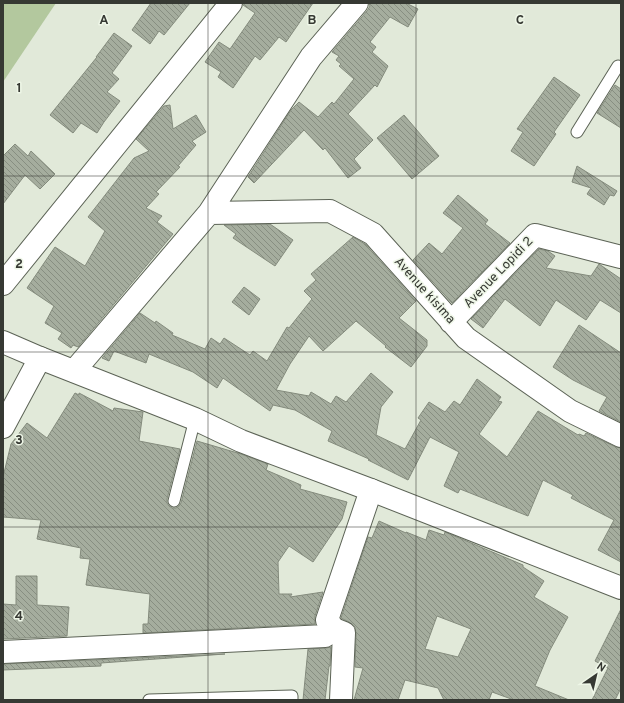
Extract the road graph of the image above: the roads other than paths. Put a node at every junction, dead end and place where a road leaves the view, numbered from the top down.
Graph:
1 (232, 3) edge
2 (357, 3) edge
3 (621, 68) edge
4 (577, 132) dead end
5 (209, 213) junction
6 (621, 257) edge
7 (3, 284) edge
8 (451, 322) junction
9 (3, 342) edge
10 (40, 358) junction
11 (74, 371) junction
12 (196, 419) junction
13 (3, 425) edge
14 (621, 436) edge
15 (370, 490) junction
16 (174, 501) dead end
17 (621, 588) edge
18 (334, 629) junction
19 (3, 652) edge
20 (149, 700) edge
21 (164, 700) edge
22 (292, 700) edge
23 (341, 700) edge

1 - 7 street
2 - 5 street
3 - 4 lane
5 - 8 street, Avenue kisima
5 - 11 street
6 - 8 street, Avenue Lopidi 2
8 - 14 street, Avenue kisima
9 - 10 street
10 - 11 street
10 - 13 street
11 - 12 street
12 - 15 street
12 - 16 lane
15 - 17 street
15 - 18 street
18 - 19 street
18 - 23 street
20 - 21 lane
21 - 22 lane

